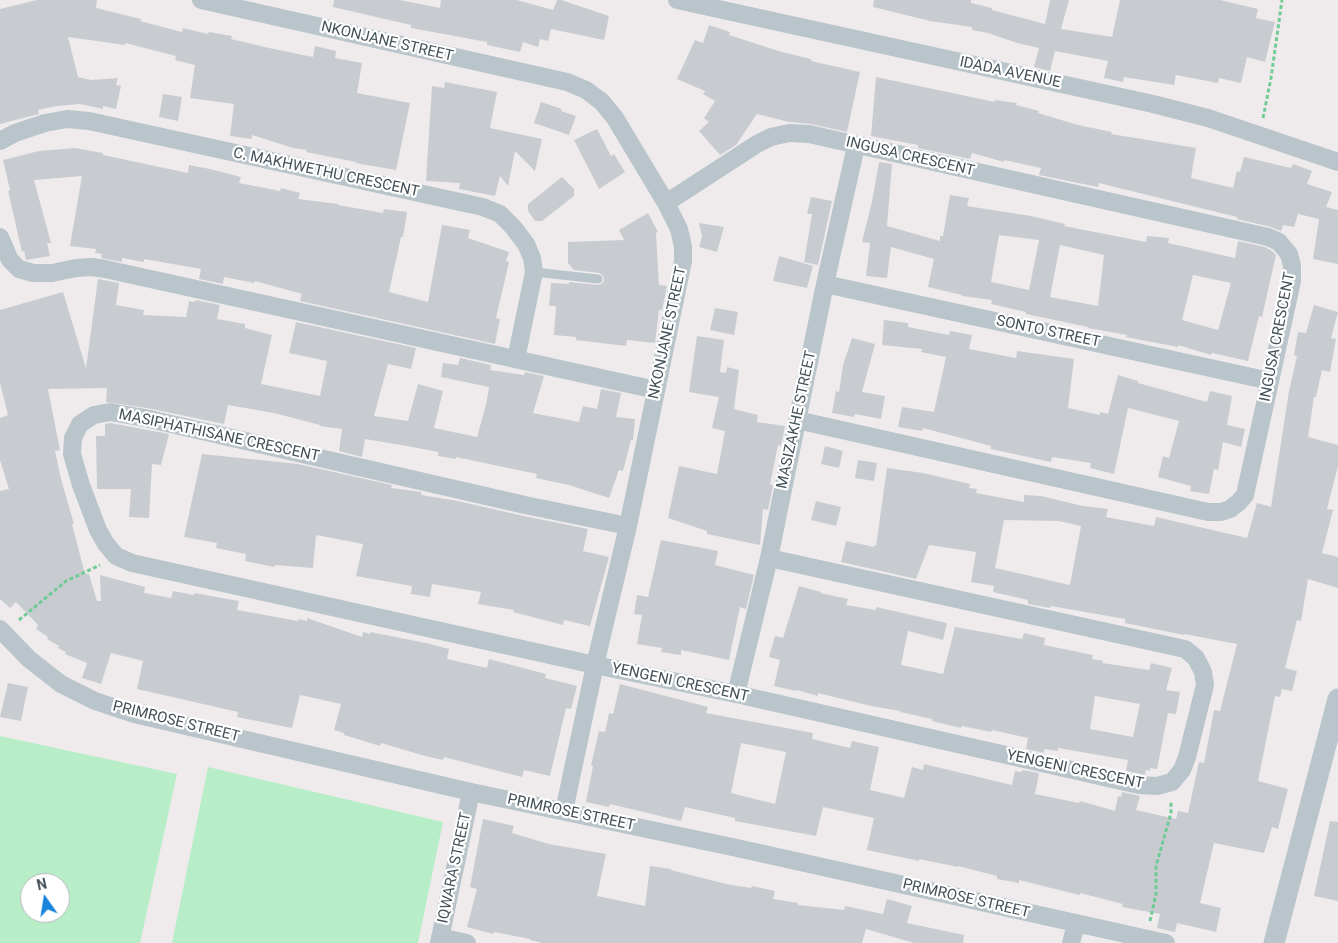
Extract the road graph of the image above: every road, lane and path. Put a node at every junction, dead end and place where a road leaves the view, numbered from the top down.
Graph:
1 (201, 0) edge
2 (1282, 0) edge
3 (686, 1) edge
4 (1259, 134) junction
5 (0, 141) edge
6 (856, 146) junction
7 (1338, 162) edge
8 (666, 203) junction
9 (0, 237) edge
10 (534, 272) junction
11 (598, 279) dead end
12 (825, 284) junction
13 (516, 359) junction
14 (1270, 381) junction
15 (656, 390) junction
16 (797, 420) junction
17 (628, 526) junction
18 (116, 556) junction
19 (769, 558) junction
20 (2, 631) edge
21 (595, 665) junction
22 (736, 694) junction
23 (1338, 699) edge
24 (1172, 782) junction
25 (471, 792) junction
26 (564, 811) junction
27 (1076, 924) junction
28 (1146, 939) junction
29 (440, 940) edge
30 (467, 943) edge
31 (1071, 943) edge
32 (1166, 943) edge
33 (1274, 943) edge

1 - 8 street, NKONJANE STREET
2 - 4 path
3 - 4 street, IDADA AVENUE
4 - 7 street, IDADA AVENUE
5 - 10 street, C. MAKHWETHU CRESCENT
6 - 8 street, INGUSA CRESCENT
6 - 12 street, MASIZAKHE STREET
6 - 14 street, INGUSA CRESCENT
8 - 15 street, NKONJANE STREET
9 - 13 street
10 - 11 lane
10 - 13 street, C. MAKHWETHU CRESCENT
12 - 14 street, SONTO STREET
12 - 16 street, MASIZAKHE STREET
13 - 15 street
14 - 16 street, INGUSA CRESCENT
15 - 17 street, NKONJANE STREET
16 - 19 street, MASIZAKHE STREET
17 - 18 street, MASIPHATHISANE CRESCENT
17 - 21 street, NKONJANE STREET
18 - 20 path
18 - 21 street
19 - 22 street, MASIZAKHE STREET
19 - 24 street
20 - 25 street, PRIMROSE STREET
21 - 22 street, YENGENI CRESCENT
21 - 26 street, NKONJANE STREET
22 - 24 street, YENGENI CRESCENT
23 - 33 street
24 - 28 path
25 - 26 street, PRIMROSE STREET
25 - 29 street, IQWARA STREET
26 - 27 street, PRIMROSE STREET
27 - 28 street, PRIMROSE STREET
27 - 31 street
28 - 32 street, PRIMROSE STREET
29 - 30 street

